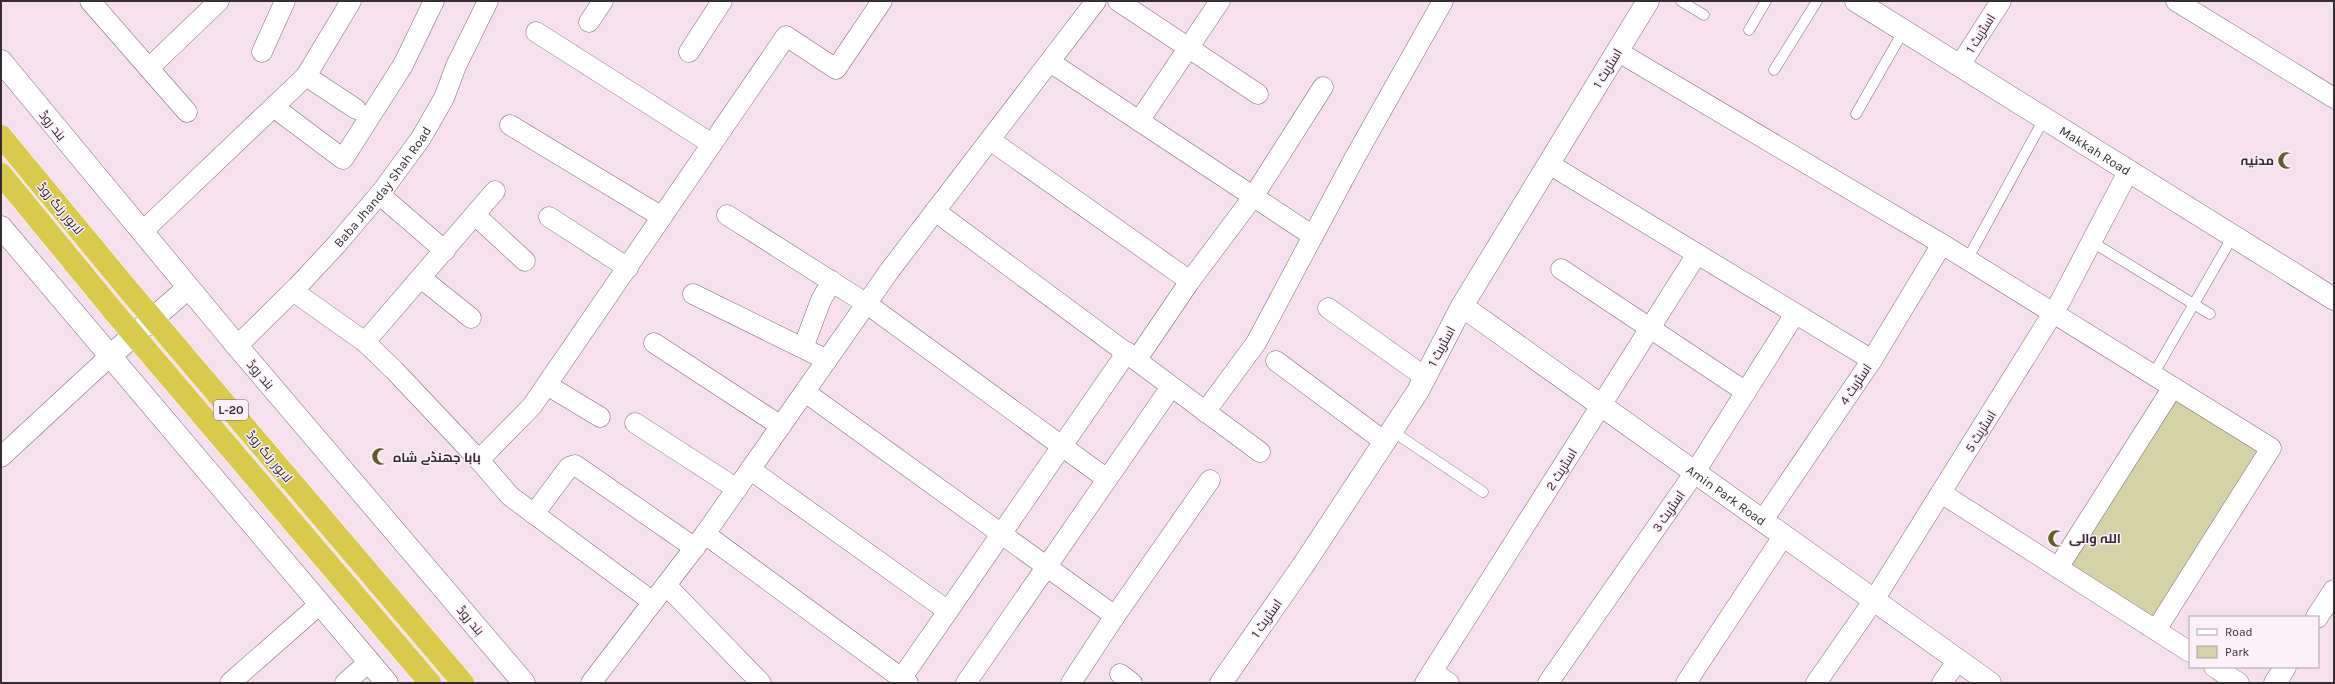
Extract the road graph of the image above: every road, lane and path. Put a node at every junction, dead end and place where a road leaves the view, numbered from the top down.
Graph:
1 (219, 1) edge
2 (285, 1) edge
3 (352, 1) edge
4 (434, 1) edge
5 (488, 1) edge
6 (603, 1) edge
7 (722, 1) edge
8 (882, 1) edge
9 (1096, 1) edge
10 (1118, 1) edge
11 (1220, 1) edge
12 (1443, 1) edge
13 (1648, 1) edge
14 (1681, 1) edge
15 (1766, 1) edge
16 (1817, 1) edge
17 (1856, 1) edge
18 (2001, 1) edge
19 (2176, 1) edge
20 (100, 4) edge
21 (1704, 16) dead end
22 (590, 22) dead end
23 (1749, 30) dead end
24 (1904, 30) junction
25 (536, 32) dead end
26 (1188, 48) junction
27 (1618, 51) junction
28 (262, 52) dead end
29 (689, 52) dead end
30 (1, 61) edge
31 (1050, 62) junction
32 (1960, 65) junction
33 (149, 68) junction
34 (1774, 70) dead end
35 (306, 76) junction
36 (1323, 87) dead end
37 (1258, 94) dead end
38 (2334, 98) edge
39 (275, 108) junction
40 (356, 109) dead end
41 (187, 112) dead end
42 (1856, 114) dead end
43 (2045, 117) junction
44 (1139, 121) junction
45 (510, 125) dead end
46 (1, 136) edge
47 (990, 140) junction
48 (712, 144) junction
49 (1548, 164) junction
50 (2129, 170) junction
51 (1, 174) edge
52 (494, 191) dead end
53 (379, 194) junction
54 (1253, 197) junction
55 (935, 211) junction
56 (475, 215) junction
57 (727, 215) dead end
58 (549, 217) dead end
59 (662, 217) junction
60 (1, 227) edge
61 (142, 232) junction
62 (1313, 236) junction
63 (2233, 236) junction
64 (2092, 242) junction
65 (1942, 244) junction
66 (445, 251) junction
67 (1696, 254) junction
68 (525, 260) dead end
69 (1967, 260) junction
70 (628, 268) junction
71 (1561, 269) dead end
72 (421, 278) junction
73 (832, 281) junction
74 (1190, 281) junction
75 (188, 288) junction
76 (293, 291) junction
77 (693, 294) dead end
78 (2334, 299) edge
79 (867, 304) junction
80 (2194, 304) junction
81 (1462, 306) junction
82 (1328, 308) dead end
83 (2053, 313) junction
84 (1795, 314) junction
85 (2210, 314) dead end
86 (471, 318) dead end
87 (1651, 327) junction
88 (365, 342) junction
89 (654, 343) dead end
90 (236, 346) junction
91 (803, 348) junction
92 (1132, 355) junction
93 (110, 356) junction
94 (827, 360) junction
95 (1872, 360) junction
96 (1276, 361) dead end
97 (2153, 375) junction
98 (1425, 377) junction
99 (547, 385) junction
100 (1170, 387) junction
101 (2173, 387) junction
102 (805, 392) junction
103 (1746, 392) junction
104 (1601, 405) junction
105 (1204, 412) junction
106 (600, 416) dead end
107 (635, 423) dead end
108 (781, 426) junction
109 (1389, 436) junction
110 (1062, 447) junction
111 (1260, 452) dead end
112 (1, 457) edge
113 (479, 460) junction
114 (750, 470) junction
115 (1695, 472) junction
116 (1107, 480) junction
117 (1210, 480) dead end
118 (737, 489) junction
119 (1483, 492) dead end
120 (1941, 493) junction
121 (534, 514) junction
122 (1762, 520) junction
123 (1001, 534) junction
124 (1784, 536) junction
125 (700, 541) junction
126 (1046, 567) junction
127 (2058, 568) junction
128 (666, 585) junction
129 (2334, 591) edge
130 (1874, 600) junction
131 (653, 602) junction
132 (320, 604) junction
133 (948, 611) junction
134 (1115, 616) junction
135 (2318, 616) edge
136 (2156, 630) junction
137 (2189, 651) edge
138 (1958, 660) junction
139 (369, 662) junction
140 (2216, 668) edge
141 (2284, 668) edge
142 (1429, 677) edge
143 (904, 681) edge
144 (230, 683) edge
145 (345, 683) edge
146 (387, 683) edge
147 (430, 683) edge
148 (463, 683) edge
149 (524, 683) edge
150 (591, 683) edge
151 (761, 683) edge
152 (966, 683) edge
153 (1071, 683) edge
154 (1221, 683) edge
155 (1448, 683) edge
156 (1548, 683) edge
157 (1686, 683) edge
158 (1816, 683) edge
159 (1942, 683) edge
160 (1990, 683) edge
161 (2239, 683) edge
162 (2274, 683) edge

1 - 33 street
2 - 28 street
3 - 35 street
4 - 39 street
5 - 53 street, Baba Jhanday Shah Road
6 - 22 street
7 - 29 street
8 - 48 street
9 - 31 street
10 - 26 street
11 - 26 street
12 - 62 street
13 - 27 street, اسٹریٹ 1
14 - 21 lane
15 - 23 lane
16 - 34 lane
17 - 24 street, Makkah Road
18 - 32 street, اسٹریٹ 1
19 - 38 street
20 - 33 street
24 - 32 street, Makkah Road
24 - 42 lane
25 - 48 street
26 - 37 street
26 - 44 street
27 - 49 street, اسٹریٹ 1
27 - 65 street
30 - 61 street, بند روڈ
31 - 44 street
31 - 47 street
32 - 43 street, Makkah Road
33 - 41 street
35 - 39 street
35 - 40 street
36 - 54 street
39 - 61 street
43 - 50 street, Makkah Road
43 - 69 lane
44 - 54 street
45 - 59 street
46 - 148 highway, لاہور رنگ روڈ / L-20, bridge
47 - 55 street
47 - 74 street
48 - 59 street
49 - 67 street
49 - 81 street, اسٹریٹ 1
50 - 63 street, Makkah Road
50 - 64 street, اسٹریٹ 5
51 - 147 highway, لاہور رنگ روڈ / L-20, bridge
52 - 56 street
53 - 66 street
53 - 76 street, Baba Jhanday Shah Road
54 - 62 street
54 - 74 street
55 - 79 street
55 - 92 street
56 - 66 street
56 - 68 street
57 - 73 street
58 - 70 street
59 - 70 street
60 - 93 street
61 - 75 street, بند روڈ
62 - 105 street
63 - 78 street, Makkah Road
63 - 80 lane
64 - 80 lane
64 - 83 street, اسٹریٹ 5
65 - 69 street
65 - 95 street, اسٹریٹ 4
66 - 72 street
67 - 84 street
67 - 87 street, اسٹریٹ 2
69 - 83 street
70 - 99 street
71 - 87 street
72 - 86 street
72 - 88 street
73 - 79 street
73 - 91 street
74 - 92 street
75 - 90 street, بند روڈ
75 - 93 street
76 - 88 street
76 - 90 street, Baba Jhanday Shah Road
77 - 91 street
79 - 94 street
79 - 110 street
80 - 85 lane
80 - 97 lane
81 - 98 street, اسٹریٹ 1
81 - 104 street, Amin Park Road
82 - 98 street
83 - 97 street
83 - 120 street, اسٹریٹ 5
84 - 95 street
84 - 103 street, اسٹریٹ 3
87 - 103 street
87 - 104 street, اسٹریٹ 2
88 - 113 street
89 - 108 street
90 - 149 street, بند روڈ
91 - 94 street
92 - 100 street
92 - 110 street
93 - 112 street
93 - 132 street
94 - 102 street
95 - 122 street, اسٹریٹ 4
96 - 109 street
97 - 101 street
98 - 109 street, اسٹریٹ 1
99 - 106 street
99 - 113 street
100 - 105 street
100 - 116 street
101 - 127 street
101 - 136 street
102 - 108 street
102 - 123 street
103 - 115 street, اسٹریٹ 3
104 - 115 street, Amin Park Road
104 - 142 street, اسٹریٹ 2
105 - 111 street
107 - 118 street
108 - 114 street
109 - 119 lane
109 - 154 street, اسٹریٹ 1
110 - 116 street
110 - 123 street
113 - 121 street
114 - 118 street
114 - 133 street
115 - 122 street, Amin Park Road
115 - 156 street, اسٹریٹ 3
116 - 126 street
117 - 134 street
118 - 125 street
120 - 127 street
120 - 130 street, اسٹریٹ 5
121 - 125 street
121 - 131 street
122 - 124 street, Amin Park Road
123 - 126 street
123 - 133 street
124 - 130 street, Amin Park Road
124 - 157 street
125 - 128 street
125 - 143 street
126 - 134 street
126 - 152 street
127 - 136 street
128 - 131 street
128 - 151 street
129 - 135 street
130 - 138 street, Amin Park Road
130 - 158 street, اسٹریٹ 5
131 - 150 street
132 - 139 street
132 - 144 street
133 - 143 street
134 - 153 street
136 - 137 street
138 - 159 street
138 - 160 street, Amin Park Road
139 - 145 street
139 - 146 street
140 - 161 street
141 - 162 street
142 - 155 street

